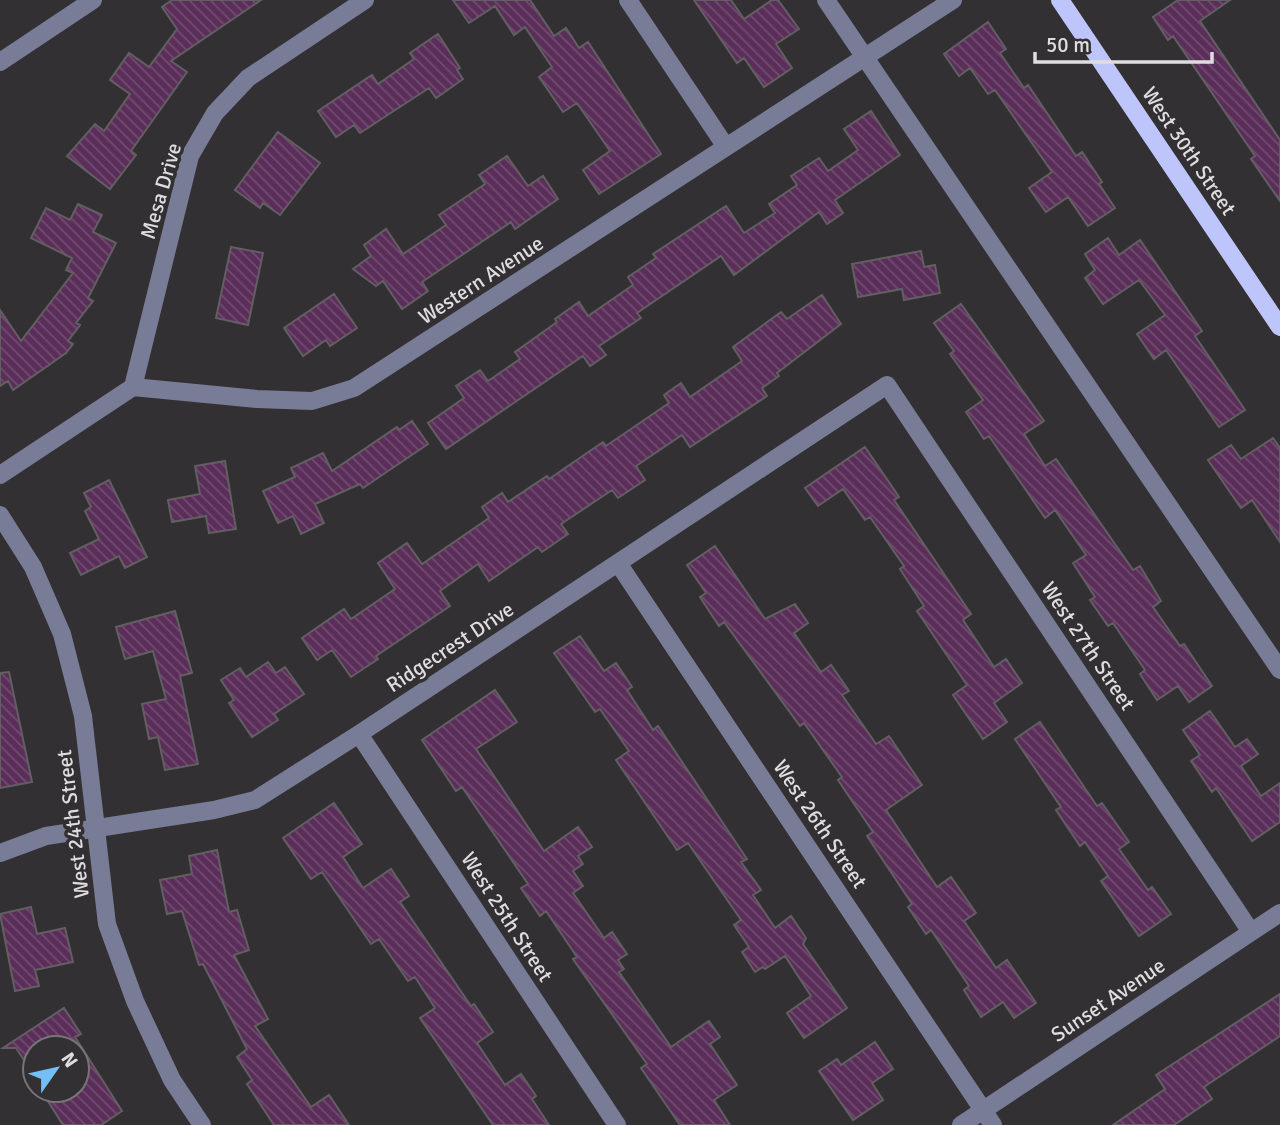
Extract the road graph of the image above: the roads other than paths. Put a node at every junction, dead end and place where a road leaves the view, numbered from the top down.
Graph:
1 (93, 0) edge
2 (365, 0) edge
3 (628, 0) edge
4 (826, 0) edge
5 (953, 0) edge
6 (1060, 0) edge
7 (867, 57) junction
8 (0, 62) edge
9 (726, 146) junction
10 (1280, 327) edge
11 (887, 385) joint
12 (133, 387) junction
13 (0, 475) edge
14 (0, 515) edge
15 (618, 564) junction
16 (1280, 670) edge
17 (359, 734) junction
18 (96, 828) junction
19 (0, 853) edge
20 (1280, 913) edge
21 (1251, 932) junction
22 (988, 1118) edge
23 (202, 1125) edge
24 (617, 1125) edge
25 (961, 1125) edge

1 - 8 street
2 - 12 street, Mesa Drive
3 - 9 street
4 - 7 street
5 - 7 street, Western Avenue
6 - 10 main road, West 30th Street
7 - 9 street, Western Avenue
7 - 16 street
9 - 12 street, Western Avenue
11 - 15 street, Ridgecrest Drive
11 - 21 street, West 27th Street
12 - 13 street
14 - 18 street, West 24th Street
15 - 17 street, Ridgecrest Drive
15 - 22 street, West 26th Street
17 - 18 street, Ridgecrest Drive
17 - 24 street, West 25th Street
18 - 19 street, Ridgecrest Drive
18 - 23 street, West 24th Street
20 - 21 street, Sunset Avenue
21 - 22 street, Sunset Avenue
22 - 25 street, Sunset Avenue

